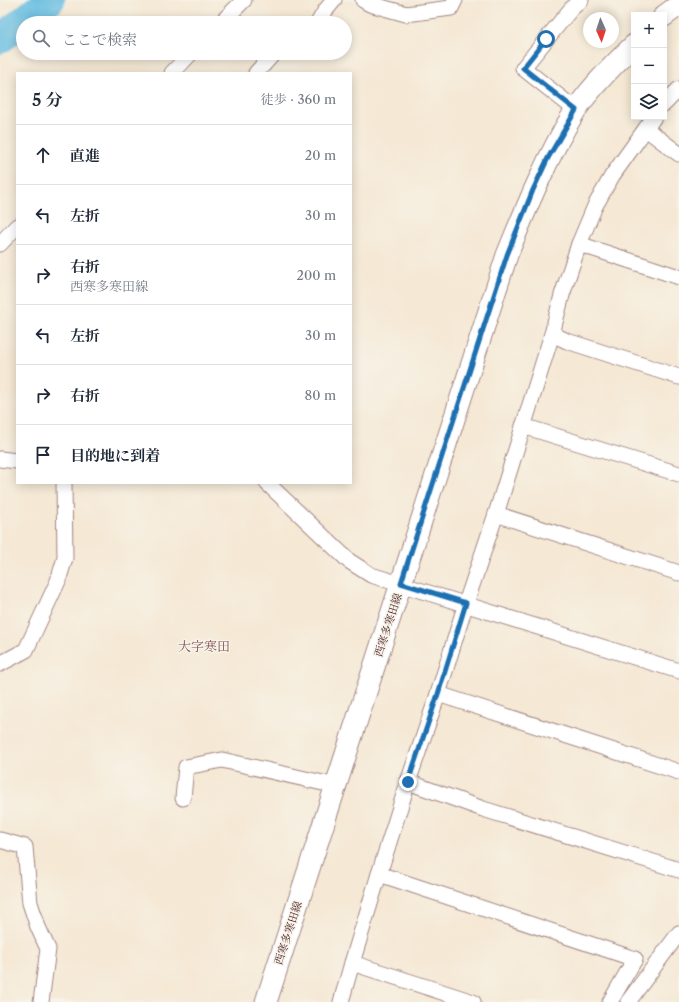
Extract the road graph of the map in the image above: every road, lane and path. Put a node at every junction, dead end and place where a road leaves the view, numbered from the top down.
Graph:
1 (244, 0) edge
2 (334, 0) edge
3 (363, 0) edge
4 (455, 0) edge
5 (581, 0) edge
6 (679, 5) edge
7 (667, 14) edge
8 (228, 16) edge
9 (323, 16) edge
10 (631, 48) edge
11 (184, 60) edge
12 (268, 60) edge
13 (173, 72) edge
14 (257, 72) edge
15 (679, 89) edge
16 (667, 101) edge
17 (576, 110) junction
18 (650, 123) edge
19 (679, 154) edge
20 (16, 227) edge
21 (0, 244) edge
22 (579, 244) junction
23 (679, 276) edge
24 (552, 334) junction
25 (679, 377) edge
26 (523, 426) junction
27 (0, 459) edge
28 (16, 461) edge
29 (679, 474) edge
30 (64, 484) edge
31 (267, 484) edge
32 (496, 514) junction
33 (679, 573) edge
34 (401, 583) junction
35 (466, 603) junction
36 (0, 664) edge
37 (679, 671) edge
38 (438, 694) junction
39 (679, 772) edge
40 (408, 782) junction
41 (336, 786) junction
42 (183, 798) dead end
43 (0, 840) edge
44 (679, 870) edge
45 (379, 874) junction
46 (679, 933) edge
47 (352, 963) junction
48 (41, 1002) edge
49 (266, 1002) edge
50 (341, 1002) edge
51 (473, 1002) edge
52 (610, 1002) edge
53 (628, 1002) edge

1 - 8 street
2 - 9 street
3 - 4 street
5 - 17 street
6 - 7 main road
10 - 17 main road, 西寒多寒田線
11 - 13 street
12 - 14 street
15 - 16 street
17 - 34 main road, 西寒多寒田線
18 - 19 street
18 - 22 street
20 - 21 street
22 - 23 street
22 - 24 street
24 - 25 street
24 - 26 street
26 - 29 street
26 - 32 street
27 - 28 street
30 - 36 street
31 - 34 street
32 - 33 street
32 - 35 street
34 - 35 street
34 - 41 main road, 西寒多寒田線
35 - 37 street
35 - 38 street
38 - 39 street
38 - 40 street
40 - 44 street
40 - 45 street
41 - 42 street
41 - 49 main road, 西寒多寒田線
43 - 48 street
45 - 47 street
45 - 52 street
46 - 53 street
47 - 50 street
47 - 51 street

